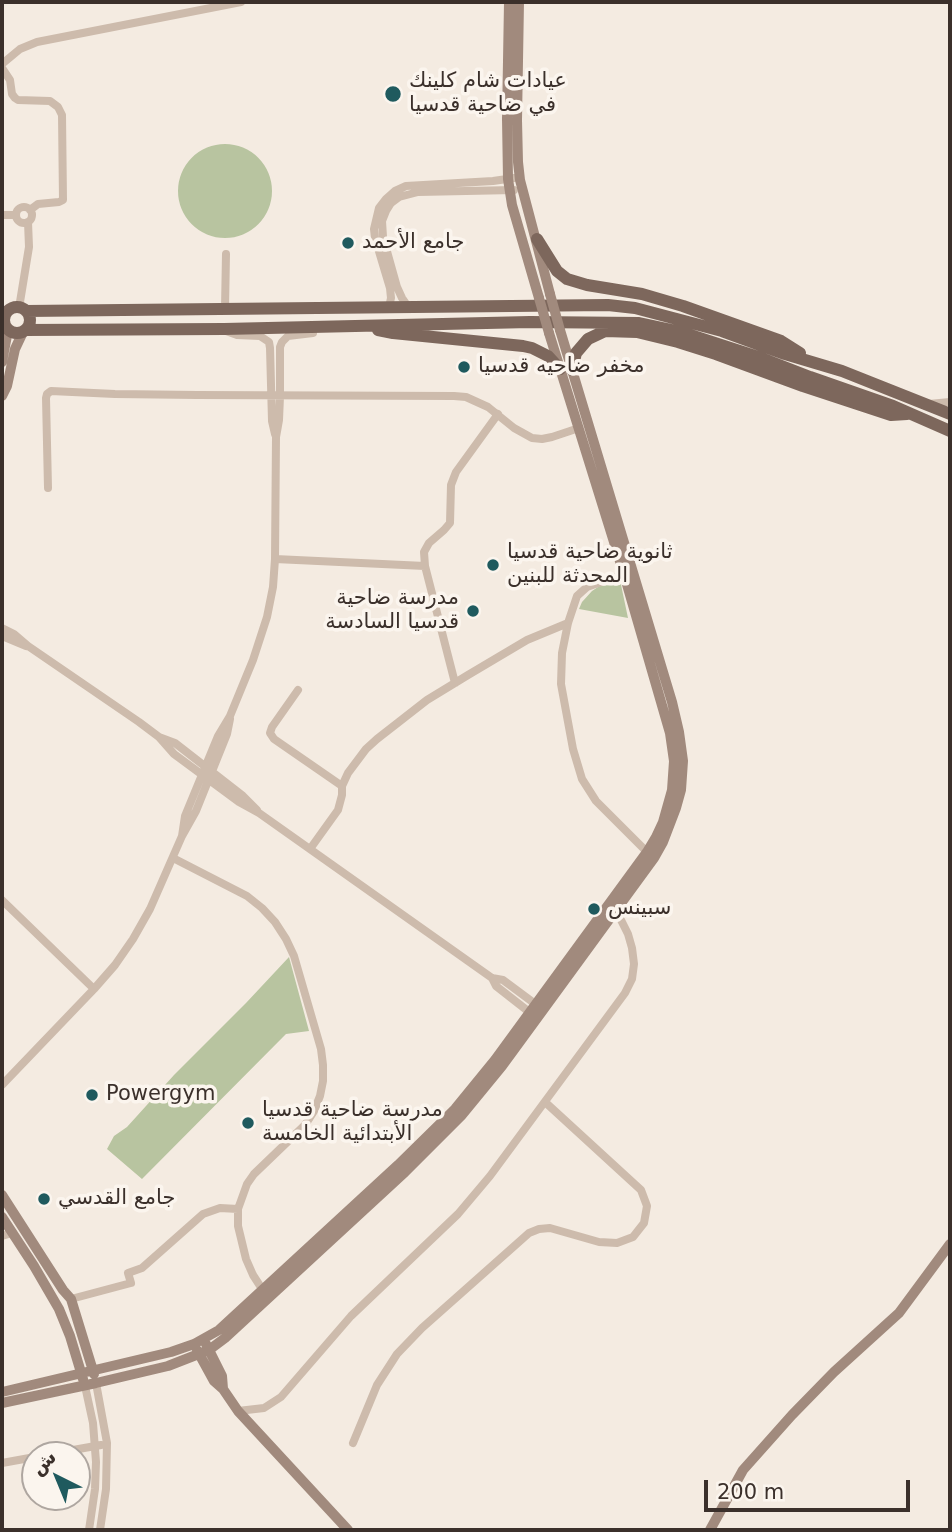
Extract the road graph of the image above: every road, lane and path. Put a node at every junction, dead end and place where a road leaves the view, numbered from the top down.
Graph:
1 (241, 2) edge
2 (509, 2) edge
3 (519, 2) edge
4 (514, 16) junction
5 (2, 66) edge
6 (520, 176) junction
7 (509, 185) junction
8 (449, 187) junction
9 (523, 189) junction
10 (30, 210) junction
11 (2, 215) edge
12 (16, 215) junction
13 (28, 222) junction
14 (537, 239) junction
15 (226, 254) dead end
16 (389, 307) junction
17 (225, 308) junction
18 (409, 308) junction
19 (14, 310) edge
20 (330, 326) junction
21 (364, 326) junction
22 (5, 329) edge
23 (224, 330) junction
24 (24, 331) junction
25 (554, 332) junction
26 (10, 348) junction
27 (270, 348) junction
28 (280, 348) junction
29 (812, 361) junction
30 (2, 362) edge
31 (566, 370) junction
32 (2, 396) edge
33 (276, 396) junction
34 (950, 402) edge
35 (925, 404) junction
36 (498, 414) junction
37 (911, 414) junction
38 (950, 414) edge
39 (579, 428) junction
40 (950, 431) edge
41 (48, 488) dead end
42 (275, 559) junction
43 (425, 566) junction
44 (629, 572) junction
45 (568, 623) junction
46 (2, 628) edge
47 (2, 636) edge
48 (29, 646) junction
49 (455, 683) junction
50 (298, 690) dead end
51 (207, 773) junction
52 (342, 786) junction
53 (310, 849) junction
54 (650, 855) junction
55 (173, 858) junction
56 (2, 900) edge
57 (614, 905) junction
58 (94, 989) junction
59 (536, 1011) junction
60 (3, 1084) edge
61 (545, 1101) junction
62 (2, 1195) edge
63 (238, 1209) junction
64 (6, 1217) edge
65 (7, 1235) edge
66 (950, 1244) edge
67 (265, 1294) junction
68 (71, 1299) junction
69 (202, 1347) junction
70 (87, 1371) junction
71 (90, 1384) junction
72 (2, 1392) edge
73 (2, 1403) edge
74 (238, 1411) junction
75 (107, 1443) junction
76 (353, 1444) dead end
77 (95, 1446) junction
78 (91, 1447) edge
79 (21, 1460) edge
80 (2, 1463) edge
81 (89, 1530) edge
82 (100, 1530) edge
83 (348, 1530) edge
84 (710, 1530) edge

1 - 5 street
2 - 4 main road
3 - 4 main road
4 - 6 main road
4 - 7 main road
5 - 10 street
6 - 7 street
6 - 9 main road
7 - 8 street
7 - 9 street
7 - 25 main road, bridge
8 - 16 street
8 - 18 street
9 - 14 main road
10 - 12 street
10 - 13 street
11 - 12 street
12 - 13 street
13 - 19 street
14 - 25 main road, bridge
14 - 29 main road
15 - 17 street
16 - 17 main road
16 - 18 main road
17 - 19 main road
18 - 29 main road
19 - 22 main road
19 - 24 main road
20 - 21 main road
20 - 23 main road
20 - 28 street
21 - 31 main road
21 - 37 main road
22 - 24 main road
22 - 26 main road
23 - 24 main road
23 - 27 street
24 - 26 main road
25 - 31 main road
26 - 30 main road
26 - 32 main road
27 - 28 street
27 - 33 street
28 - 33 street
29 - 35 main road
31 - 37 main road
31 - 39 main road
31 - 44 main road
33 - 36 street
33 - 41 street
33 - 42 street
34 - 35 street
35 - 38 main road
36 - 39 street
36 - 43 street
37 - 40 main road
39 - 44 main road
42 - 43 street
42 - 51 street
43 - 49 street
44 - 45 street
44 - 54 main road
45 - 49 street
45 - 54 street
46 - 48 street
47 - 48 street
48 - 51 street
49 - 52 street
50 - 52 street
51 - 53 street
51 - 55 street
52 - 53 street
53 - 59 street
54 - 57 main road
55 - 58 street
55 - 63 street
56 - 58 street
57 - 59 main road
57 - 61 street
58 - 60 street
59 - 67 main road
61 - 74 street
61 - 76 street
62 - 64 main road
63 - 67 street
63 - 68 street
64 - 65 main road
64 - 68 main road
65 - 70 main road
66 - 84 main road
67 - 69 main road
68 - 70 main road
69 - 70 main road
69 - 71 main road
69 - 74 main road
70 - 71 main road
70 - 72 main road
71 - 73 main road
71 - 75 street
71 - 77 street
74 - 83 main road
75 - 77 street
75 - 82 street
77 - 78 street
77 - 81 street
79 - 80 street

